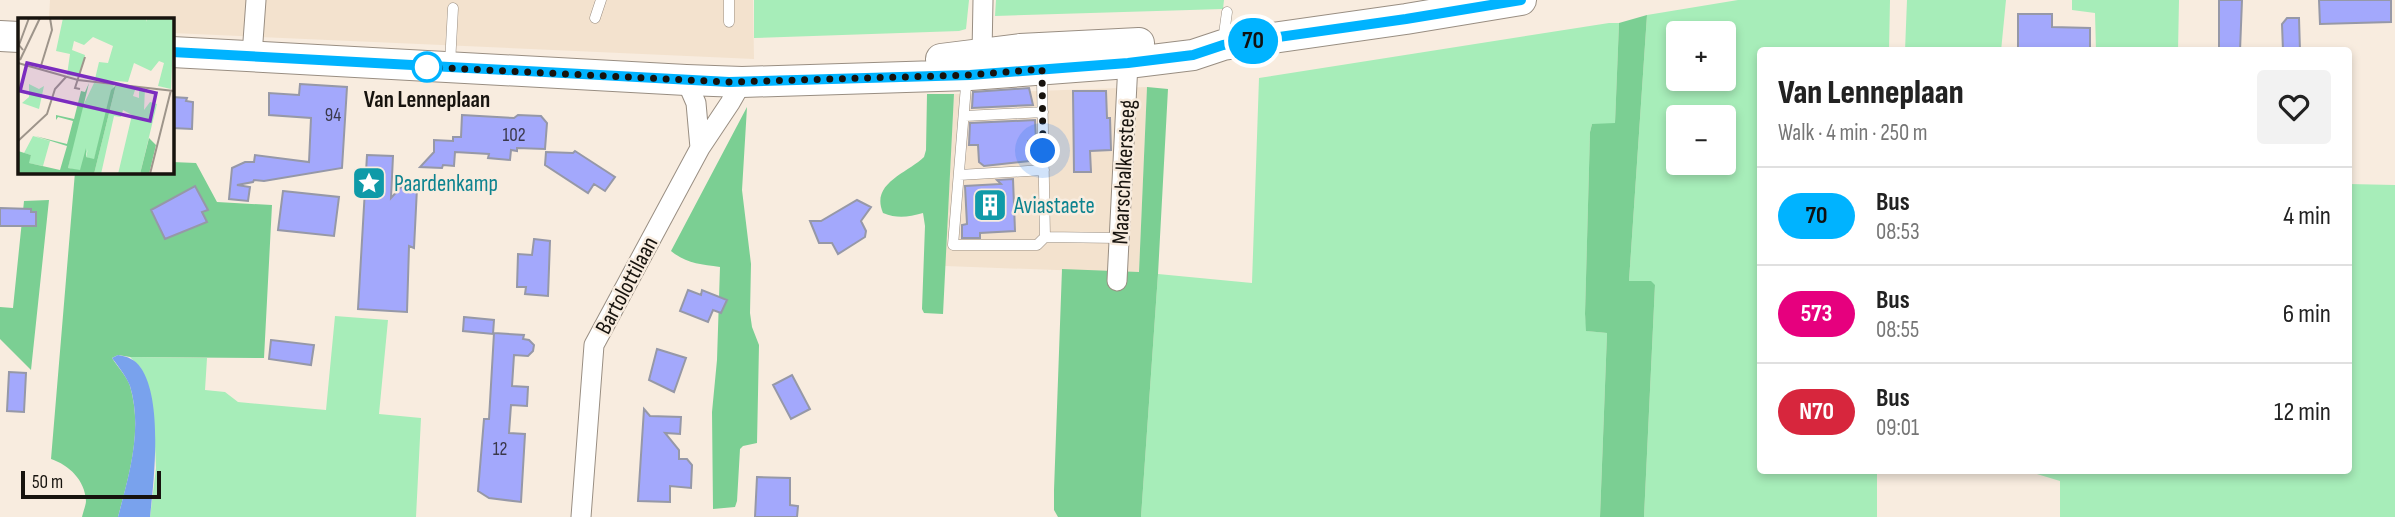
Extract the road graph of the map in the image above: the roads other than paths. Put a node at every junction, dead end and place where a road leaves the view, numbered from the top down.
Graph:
1 (256, 0) edge
2 (601, 0) edge
3 (729, 0) edge
4 (983, 0) edge
5 (1521, 0) edge
6 (453, 8) dead end
7 (1227, 12) dead end
8 (595, 18) dead end
9 (729, 22) dead end
10 (0, 36) edge
11 (18, 37) edge
12 (173, 37) edge
13 (1219, 46) junction
14 (253, 47) junction
15 (173, 52) edge
16 (451, 60) junction
17 (1128, 63) junction
18 (1035, 66) junction
19 (973, 71) junction
20 (686, 80) junction
21 (742, 82) junction
22 (1043, 111) junction
23 (965, 116) junction
24 (700, 148) junction
25 (1044, 170) junction
26 (959, 175) junction
27 (1045, 237) junction
28 (1119, 238) junction
29 (1117, 281) dead end
30 (581, 517) edge

1 - 14 street
2 - 8 lane
3 - 9 lane
4 - 19 street
5 - 13 main road
6 - 16 lane
7 - 13 lane
10 - 11 main road
12 - 14 main road
13 - 17 main road
13 - 18 main road
14 - 15 main road
14 - 16 main road
16 - 19 main road
16 - 20 main road
17 - 18 main road
17 - 28 street, Maarschalkersteeg
18 - 19 main road
18 - 22 lane
19 - 21 main road
19 - 23 lane
20 - 21 main road
20 - 24 street
21 - 24 street, Bartolottilaan
22 - 23 lane
22 - 25 lane
23 - 26 lane
24 - 30 street, Bartolottilaan
25 - 26 lane
25 - 27 lane
26 - 27 lane
27 - 28 lane
28 - 29 street, Maarschalkersteeg

